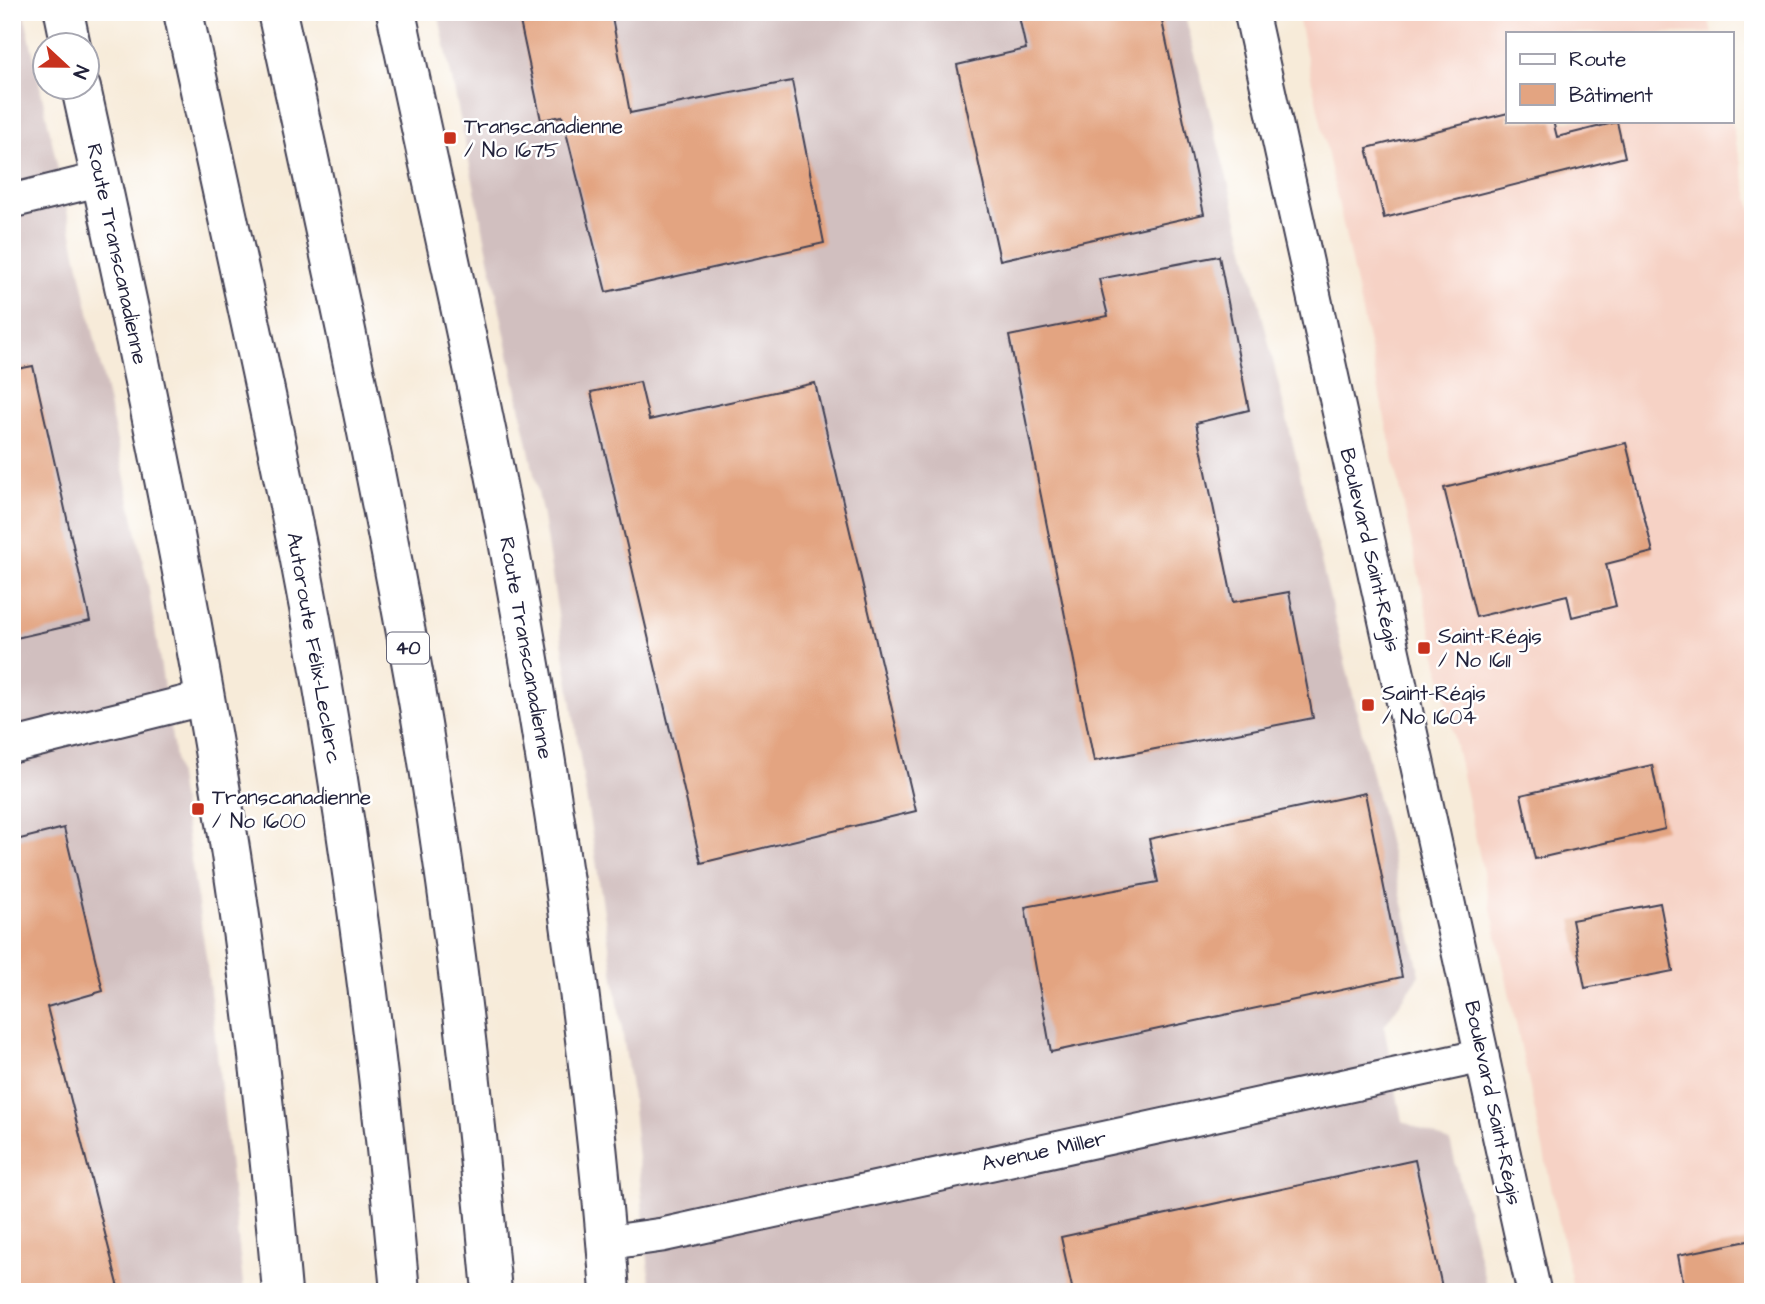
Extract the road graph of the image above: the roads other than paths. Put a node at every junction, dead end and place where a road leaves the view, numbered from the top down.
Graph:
1 (64, 12) edge
2 (183, 12) edge
3 (277, 12) edge
4 (396, 12) edge
5 (1251, 12) edge
6 (68, 32) edge
7 (84, 102) edge
8 (101, 179) junction
9 (12, 201) edge
10 (205, 698) junction
11 (12, 746) edge
12 (1482, 1056) junction
13 (606, 1243) junction
14 (282, 1292) edge
15 (400, 1292) edge
16 (492, 1292) edge
17 (610, 1292) edge
18 (1534, 1292) edge

1 - 6 main road
2 - 15 main road, Autoroute Félix-Leclerc
3 - 16 main road, 40
4 - 13 main road, Route Transcanadienne
5 - 12 street, Boulevard Saint-Régis
7 - 8 main road, Route Transcanadienne
8 - 9 street
8 - 10 main road, Route Transcanadienne
10 - 11 street
10 - 14 main road, Route Transcanadienne
12 - 13 street, Avenue Miller
12 - 18 street, Boulevard Saint-Régis
13 - 17 main road, Route Transcanadienne

